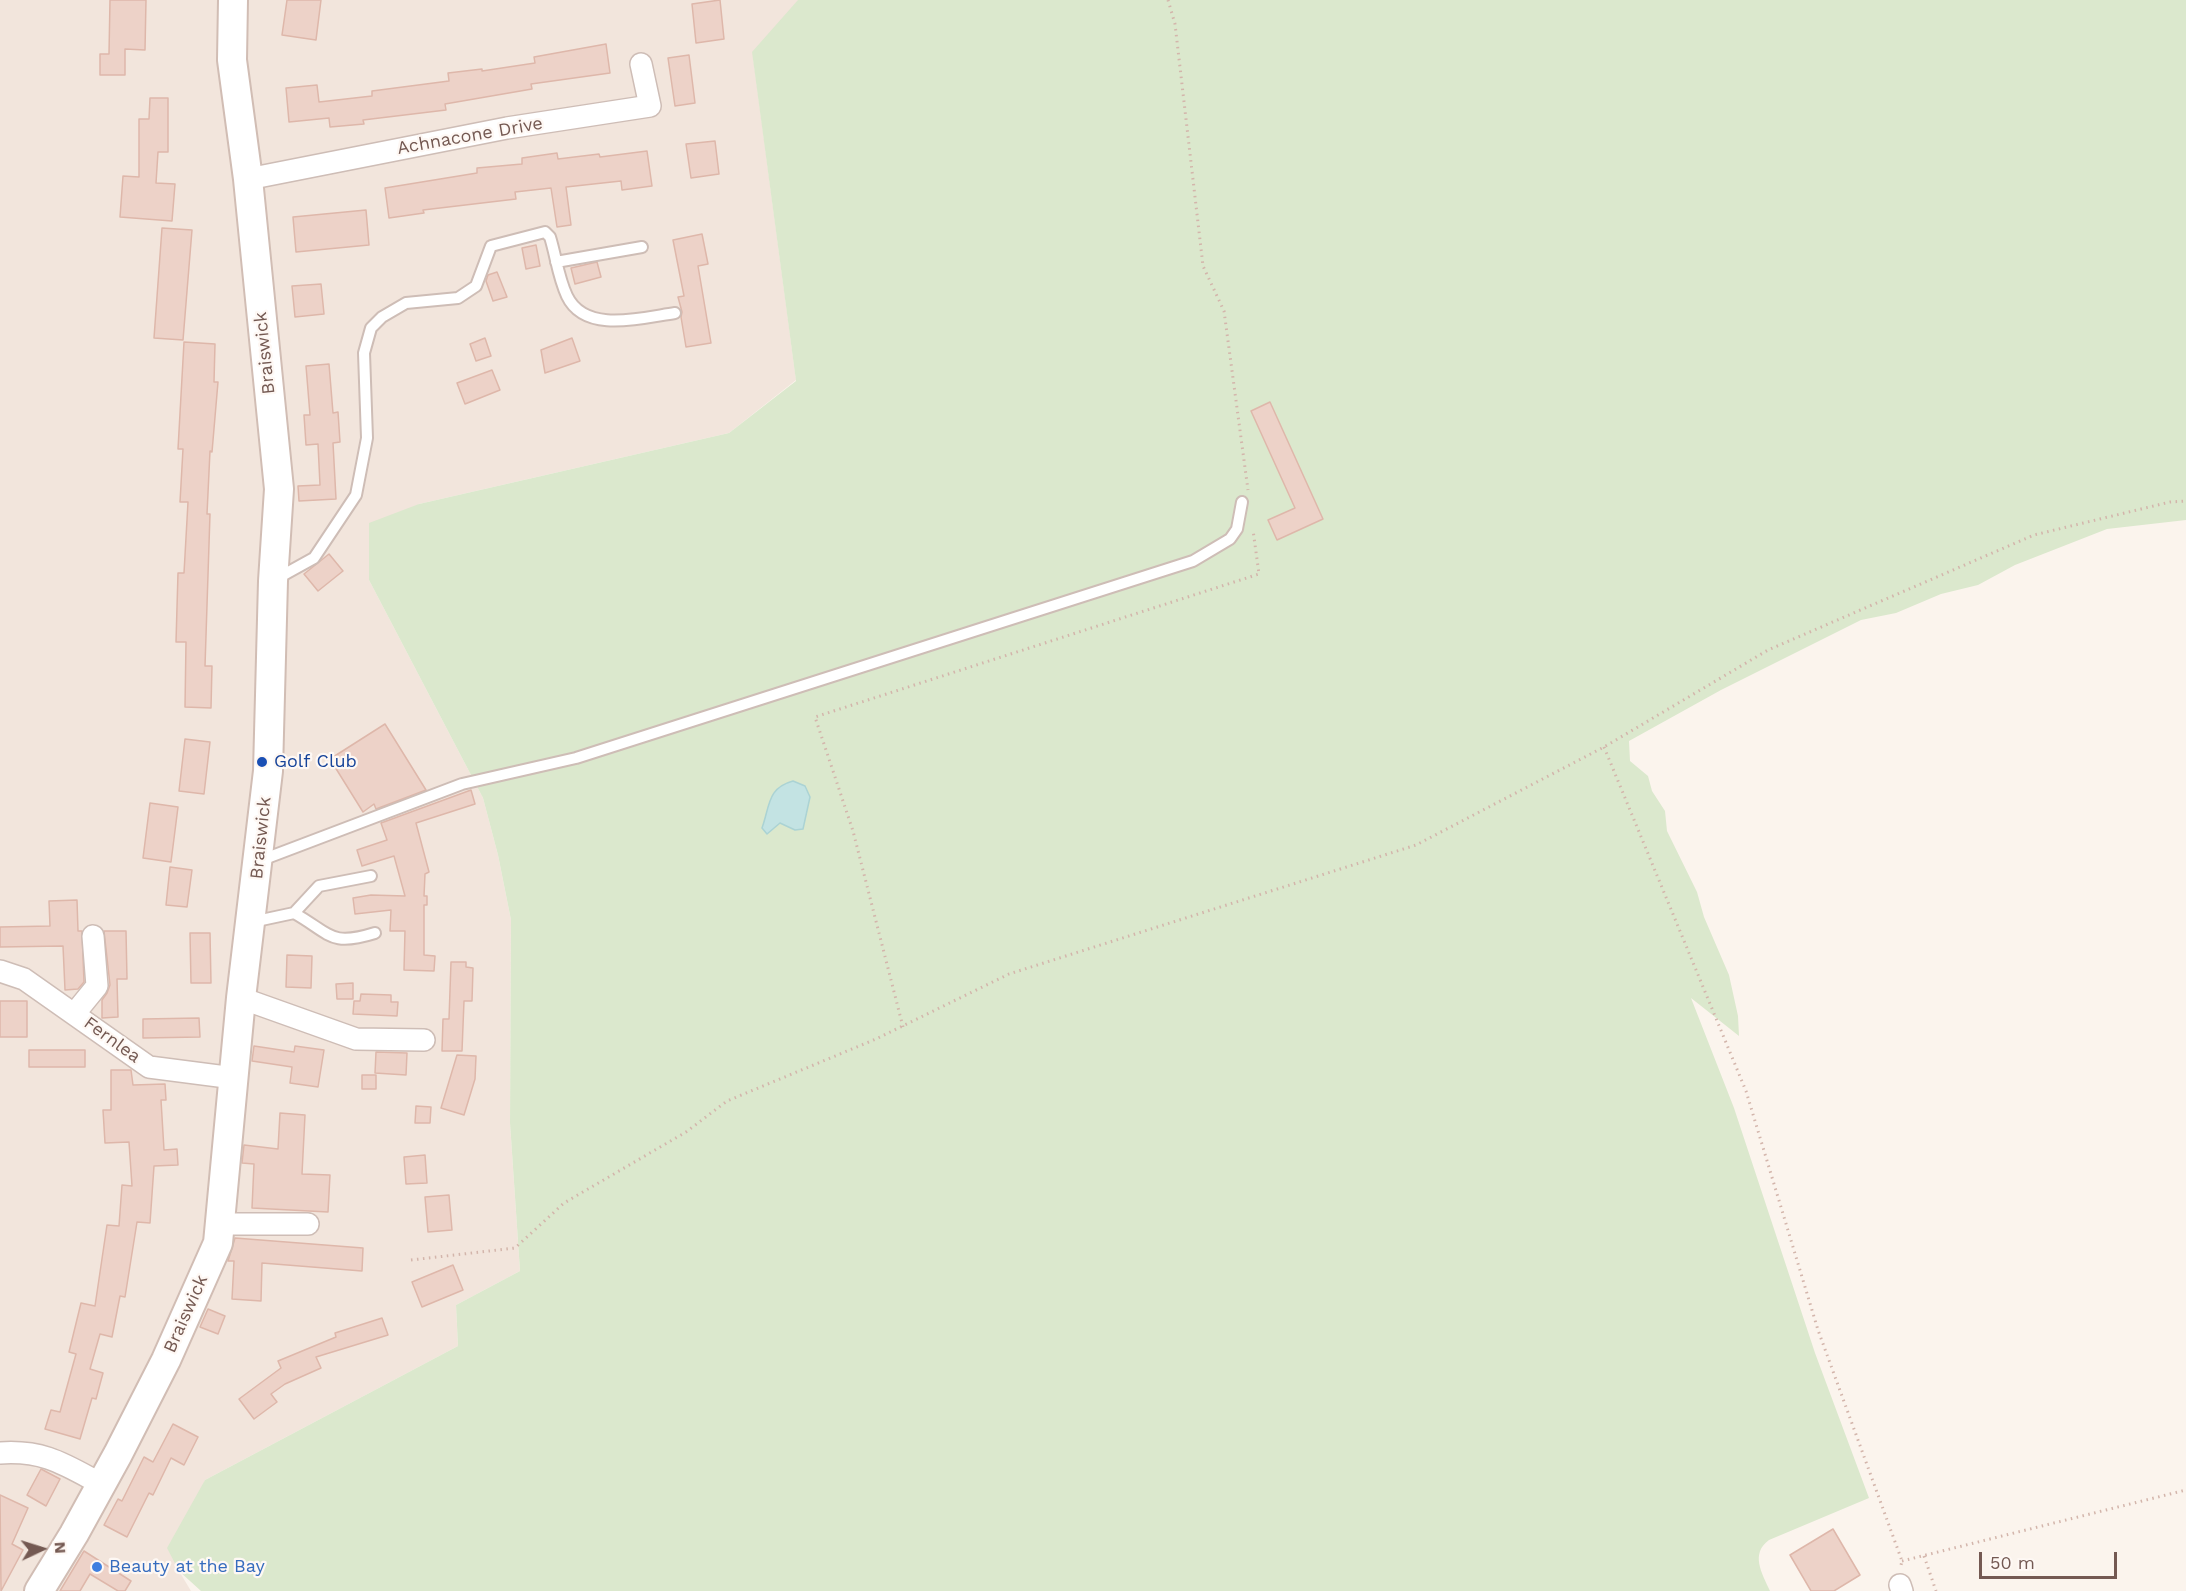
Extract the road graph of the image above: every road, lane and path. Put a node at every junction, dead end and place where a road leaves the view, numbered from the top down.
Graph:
1 (233, 0) edge
2 (1168, 0) edge
3 (641, 64) dead end
4 (248, 179) junction
5 (642, 247) dead end
6 (556, 262) junction
7 (675, 313) dead end
8 (1245, 498) joint
9 (2186, 501) edge
10 (1253, 528) dead end
11 (273, 581) junction
12 (1604, 747) junction
13 (258, 861) junction
14 (371, 876) dead end
15 (294, 913) junction
16 (251, 922) junction
17 (375, 933) dead end
18 (93, 936) dead end
19 (0, 971) edge
20 (242, 998) junction
21 (75, 1013) junction
22 (903, 1027) junction
23 (424, 1040) dead end
24 (234, 1078) junction
25 (220, 1224) junction
26 (308, 1224) dead end
27 (411, 1260) dead end
28 (0, 1453) edge
29 (101, 1484) junction
30 (2186, 1490) edge
31 (1924, 1555) junction
32 (1902, 1561) junction
33 (1901, 1588) edge
34 (39, 1591) edge
35 (1936, 1591) edge

1 - 4 main road, Braiswick
2 - 8 path
3 - 4 street, Achnacone Drive
4 - 11 main road, Braiswick
5 - 6 lane
6 - 7 lane
6 - 11 lane
8 - 13 lane
9 - 12 path
10 - 22 path
11 - 13 main road, Braiswick
12 - 22 path
12 - 32 path
13 - 16 main road, Braiswick
14 - 15 lane
15 - 16 lane
15 - 17 lane
16 - 20 main road, Braiswick
18 - 21 street
19 - 21 street, Fernlea
20 - 23 street
20 - 24 main road, Braiswick
21 - 24 street, Fernlea
22 - 27 path
24 - 25 main road, Braiswick
25 - 26 street
25 - 29 main road, Braiswick
28 - 29 street
29 - 34 main road, Braiswick
30 - 31 path
31 - 32 path
31 - 35 path
32 - 33 path

